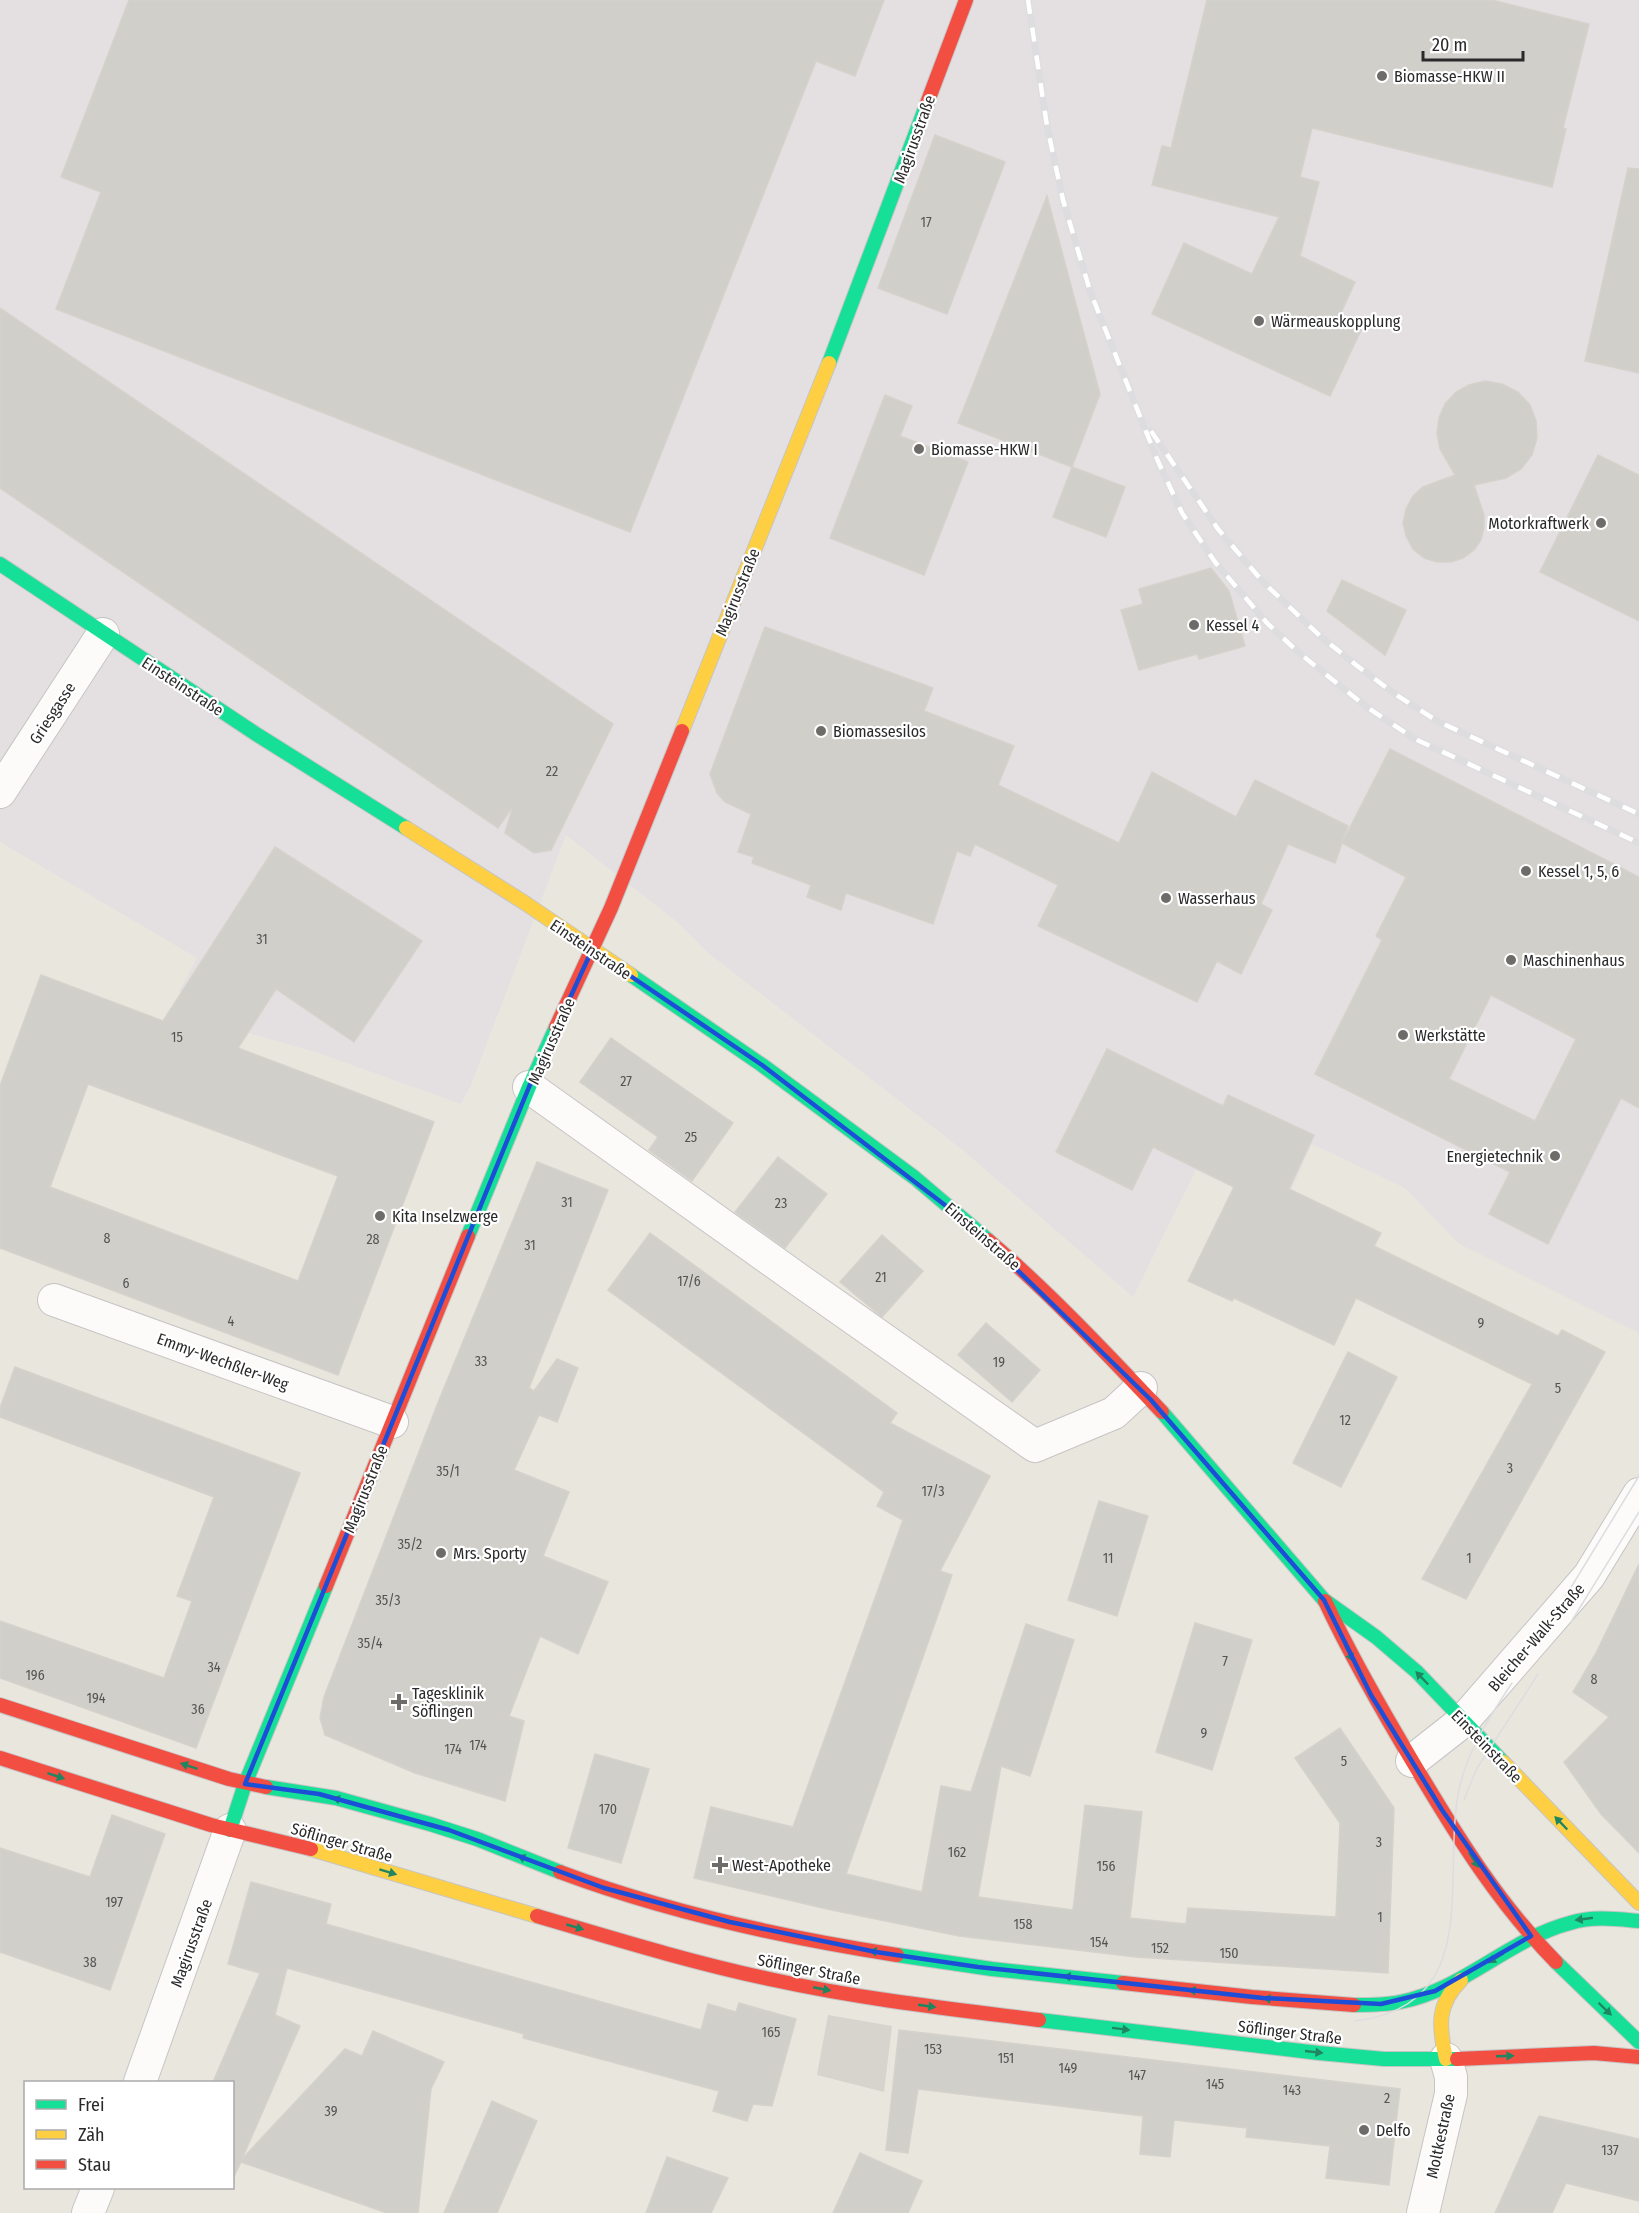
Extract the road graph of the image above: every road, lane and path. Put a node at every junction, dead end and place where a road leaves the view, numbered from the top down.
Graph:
1 (966, 0) edge
2 (0, 564) edge
3 (103, 634) junction
4 (0, 792) edge
5 (592, 950) junction
6 (529, 1088) junction
7 (54, 1300) dead end
8 (1141, 1388) junction
9 (392, 1422) junction
10 (1639, 1494) edge
11 (1324, 1600) junction
12 (0, 1705) edge
13 (1462, 1721) junction
14 (0, 1758) edge
15 (1412, 1761) junction
16 (245, 1784) junction
17 (230, 1830) junction
18 (1639, 1903) edge
19 (1639, 1921) edge
20 (1532, 1936) junction
21 (1461, 1980) junction
22 (1639, 2042) edge
23 (1639, 2057) edge
24 (1446, 2059) junction
25 (140, 2081) edge
26 (97, 2189) edge
27 (88, 2213) edge
28 (1423, 2213) edge

1 - 5 street, Magirusstraße
2 - 3 street, Einsteinstraße
3 - 4 street, Griesgasse
3 - 5 street, Einsteinstraße
5 - 6 street, Magirusstraße
5 - 8 street, Einsteinstraße
6 - 8 street
6 - 9 street, Magirusstraße
7 - 9 street, Emmy-Wechßler-Weg
8 - 11 street, Einsteinstraße
9 - 16 street, Magirusstraße
10 - 13 street, Bleicher-Walk-Straße
13 -> 11 street, Einsteinstraße
11 -> 15 street, Einsteinstraße
16 -> 12 street, Söflinger Straße
13 - 15 street, Bleicher-Walk-Straße
18 -> 13 street, Einsteinstraße
14 -> 17 street, Söflinger Straße
15 -> 20 street, Einsteinstraße
16 - 17 street, Magirusstraße
21 -> 16 street, Söflinger Straße
17 -> 24 street, Söflinger Straße
17 - 25 street, Magirusstraße
19 -> 20 street, Söflinger Straße
20 -> 21 street, Söflinger Straße
20 -> 22 street, Einsteinstraße
21 - 24 street
24 -> 23 street, Söflinger Straße
24 - 28 street, Moltkestraße
26 - 27 street

